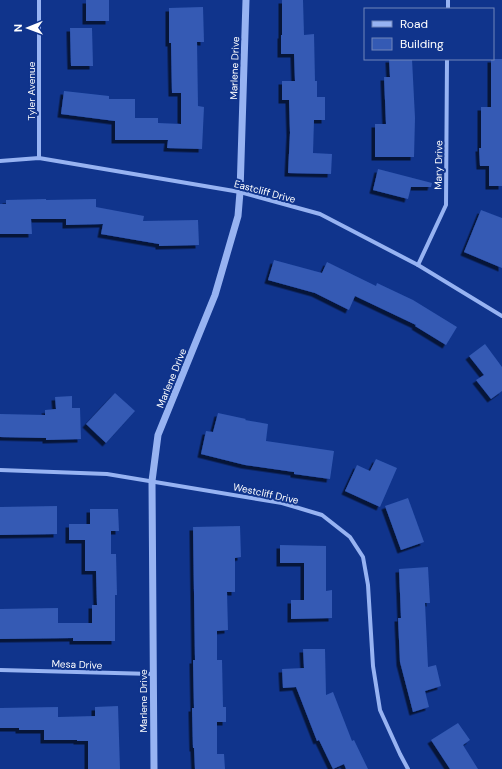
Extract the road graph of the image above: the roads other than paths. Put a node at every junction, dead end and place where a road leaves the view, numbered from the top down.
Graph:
1 (39, 0) edge
2 (246, 0) edge
3 (448, 60) edge
4 (39, 158) junction
5 (0, 161) edge
6 (240, 192) junction
7 (418, 265) junction
8 (502, 316) edge
9 (0, 470) edge
10 (152, 481) junction
11 (0, 670) edge
12 (153, 674) junction
13 (154, 769) edge
14 (408, 769) edge

1 - 4 street, Tyler Avenue
2 - 6 street, Marlene Drive
3 - 7 street, Mary Drive
4 - 5 street, Eastcliff Drive
4 - 6 street, Eastcliff Drive
6 - 7 street, Eastcliff Drive
6 - 10 street, Marlene Drive
7 - 8 street, Eastcliff Drive
9 - 10 street, Westcliff Drive
10 - 12 street, Marlene Drive
10 - 14 street, Westcliff Drive
11 - 12 street, Mesa Drive
12 - 13 street, Marlene Drive

